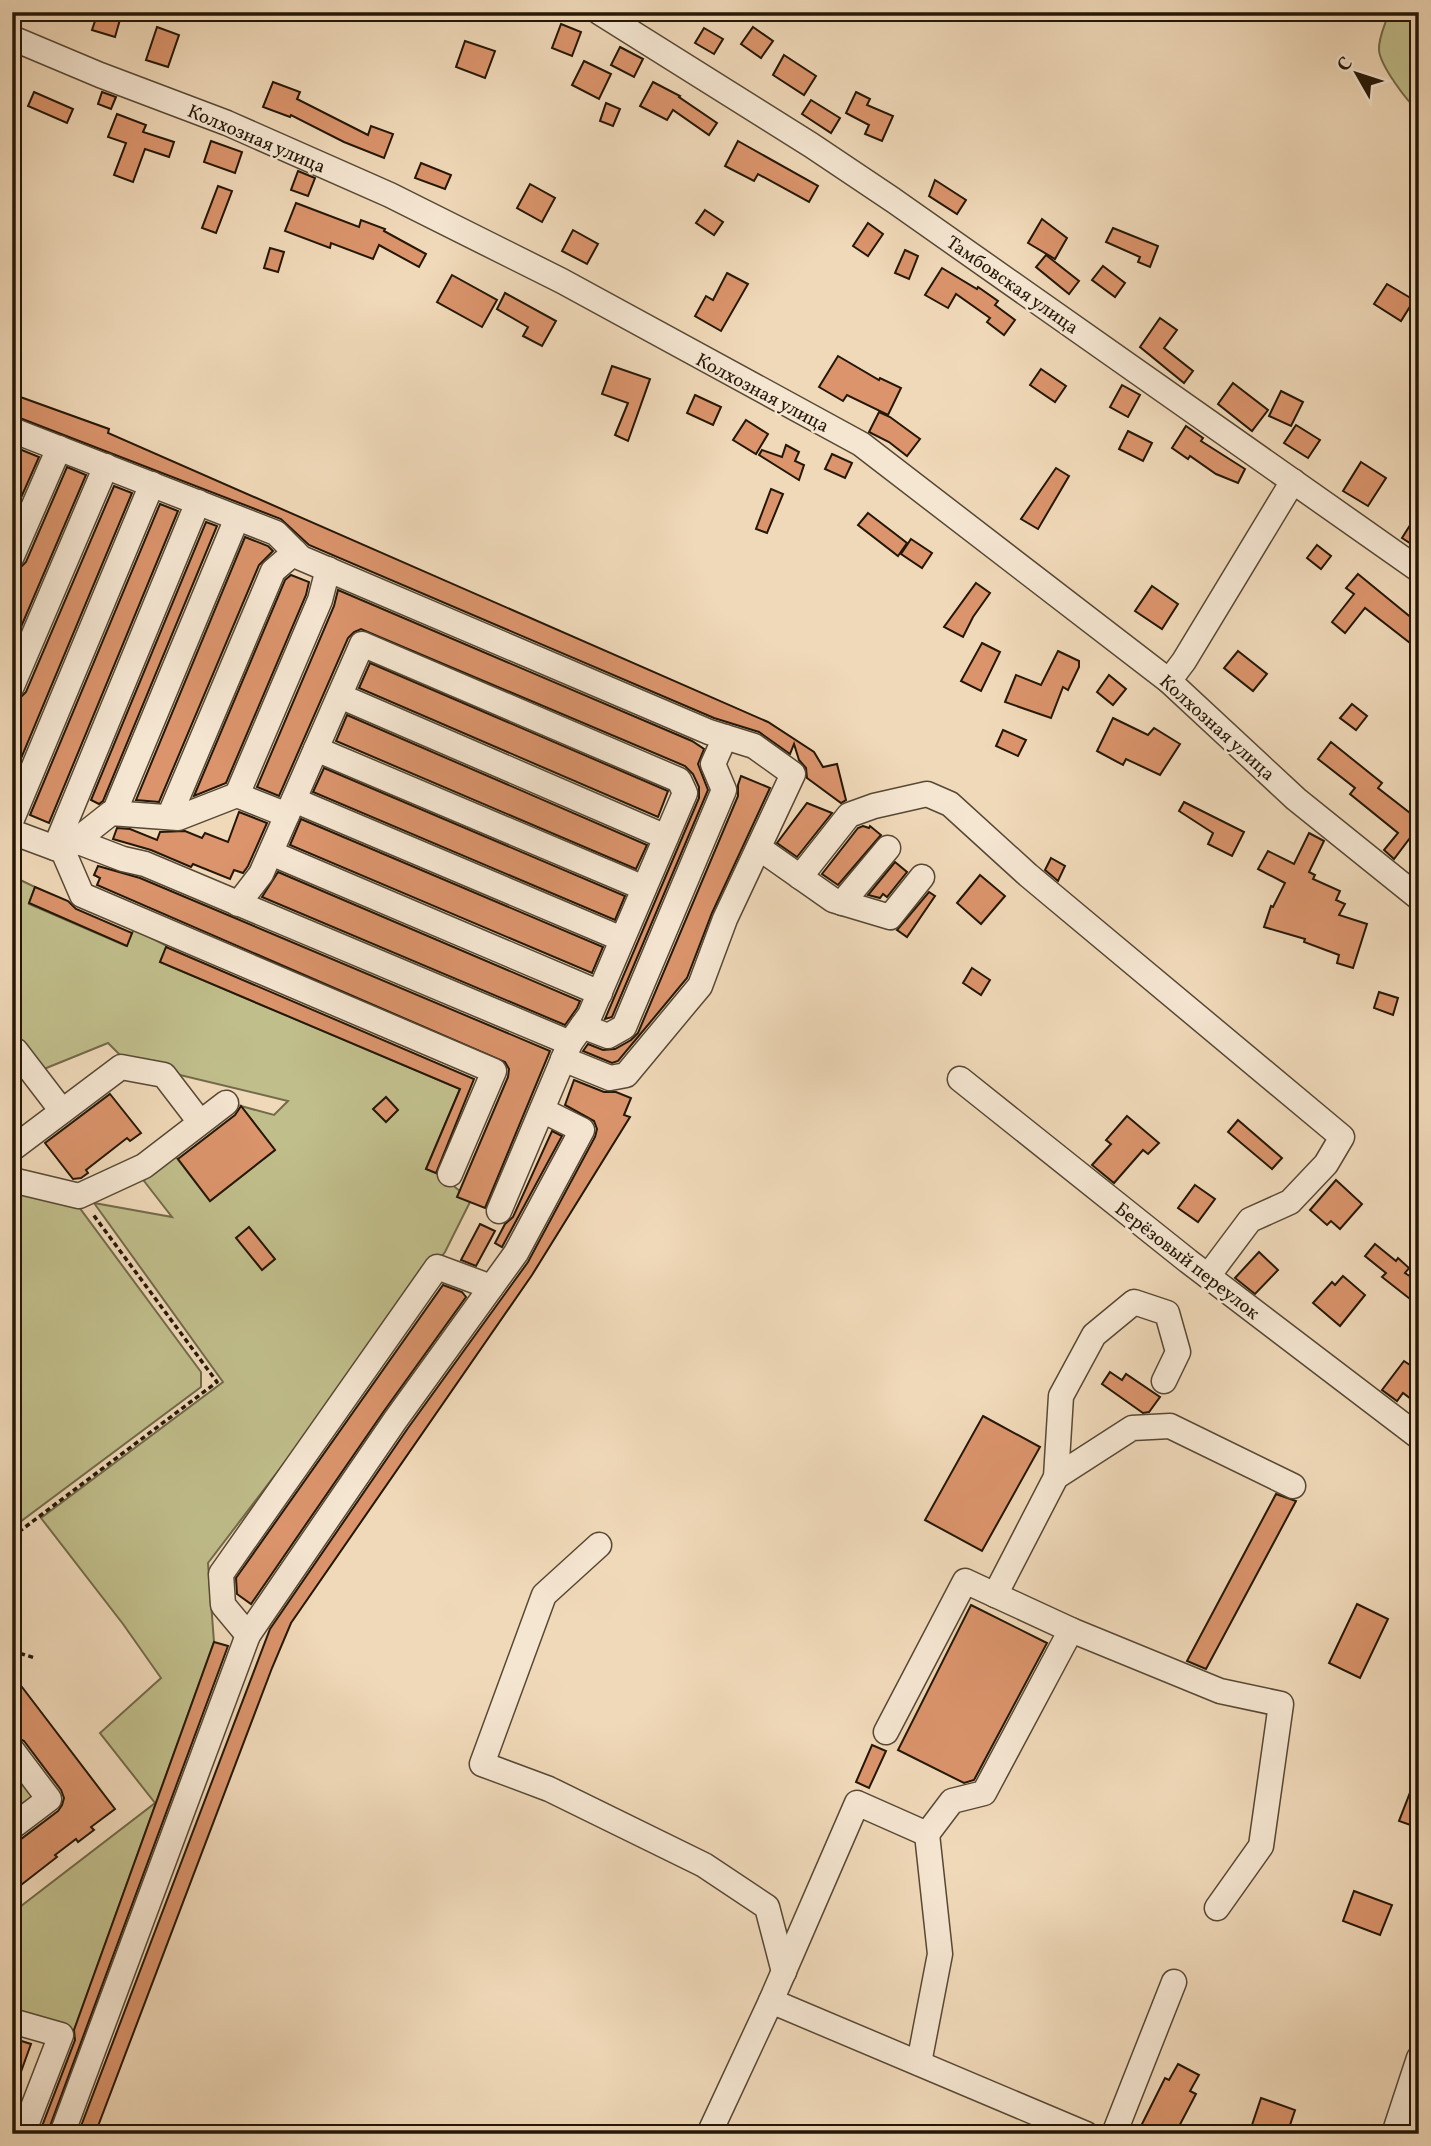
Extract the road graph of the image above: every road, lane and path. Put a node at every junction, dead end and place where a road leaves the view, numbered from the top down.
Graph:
1 (599, 12) edge
2 (12, 38) edge
3 (12, 430) edge
4 (59, 448) junction
5 (106, 466) junction
6 (1293, 481) junction
7 (152, 484) junction
8 (198, 502) junction
9 (237, 518) junction
10 (295, 552) junction
11 (12, 556) edge
12 (328, 569) junction
13 (1419, 570) edge
14 (1169, 681) junction
15 (12, 686) edge
16 (340, 696) junction
17 (725, 737) junction
18 (316, 749) junction
19 (237, 795) junction
20 (290, 807) junction
21 (114, 813) junction
22 (169, 817) junction
23 (12, 819) edge
24 (12, 832) edge
25 (666, 837) junction
26 (65, 847) junction
27 (759, 848) junction
28 (887, 848) dead end
29 (271, 853) junction
30 (800, 877) junction
31 (922, 877) dead end
32 (644, 888) junction
33 (1419, 898) edge
34 (842, 903) junction
35 (239, 904) junction
36 (622, 939) junction
37 (600, 993) junction
38 (572, 1043) junction
39 (16, 1051) dead end
40 (960, 1079) dead end
41 (226, 1103) dead end
42 (542, 1110) junction
43 (62, 1111) junction
44 (200, 1122) junction
45 (12, 1149) edge
46 (450, 1174) dead end
47 (12, 1180) edge
48 (79, 1196) junction
49 (499, 1211) dead end
50 (1208, 1276) junction
51 (491, 1287) junction
52 (1164, 1381) dead end
53 (1419, 1437) edge
54 (1055, 1477) junction
55 (1293, 1486) dead end
56 (12, 1537) edge
57 (598, 1545) dead end
58 (995, 1595) junction
59 (1071, 1630) junction
60 (248, 1635) junction
61 (12, 1651) edge
62 (34, 1658) dead end
63 (886, 1732) dead end
64 (12, 1750) edge
65 (12, 1827) edge
66 (927, 1834) junction
67 (1217, 1908) dead end
68 (784, 1972) junction
69 (1174, 1982) dead end
70 (771, 2001) junction
71 (12, 2021) edge
72 (1419, 2058) edge
73 (919, 2063) junction
74 (20, 2128) edge
75 (62, 2134) edge
76 (709, 2134) edge
77 (1086, 2134) edge
78 (1114, 2134) edge
79 (1394, 2134) edge

1 - 6 street, Тамбовская улица
2 - 14 street, Колхозная улица
3 - 4 street
4 - 5 street
4 - 11 street
5 - 7 street
5 - 15 street
6 - 13 street, Тамбовская улица
6 - 14 street
7 - 8 street
7 - 23 street
8 - 9 street
8 - 26 street
9 - 10 street
9 - 21 street
10 - 12 street
10 - 22 street
12 - 17 street
12 - 19 street
14 - 33 street, Колхозная улица
16 - 18 street
16 - 25 street
16 - 25 street
17 - 27 street
17 - 38 street
18 - 20 street
18 - 32 street
19 - 20 street
19 - 22 street
20 - 29 street
20 - 36 street
21 - 22 street
21 - 26 street
24 - 26 street
25 - 32 street
26 - 35 street
26 - 46 street
27 - 30 street
27 - 38 street
28 - 34 street
29 - 35 street
29 - 37 street
30 - 34 street
30 - 50 street
31 - 34 street
32 - 36 street
35 - 38 street
36 - 37 street
37 - 38 street
38 - 42 street
39 - 43 street
40 - 50 street, Берёзовый переулок
41 - 44 street
42 - 49 street
42 - 51 street
43 - 44 street
43 - 45 street
44 - 48 street
47 - 48 street
48 - 56 path
50 - 53 street, Берёзовый переулок
51 - 60 street
51 - 60 street
52 - 54 street
54 - 55 street
54 - 58 street
57 - 68 street
58 - 59 street
58 - 63 street
59 - 66 street
59 - 67 street
60 - 75 street
61 - 62 path
64 - 65 street
66 - 68 street
66 - 73 street
68 - 70 street
69 - 78 street
70 - 73 street
70 - 76 street
71 - 74 street
72 - 79 street
73 - 77 street

